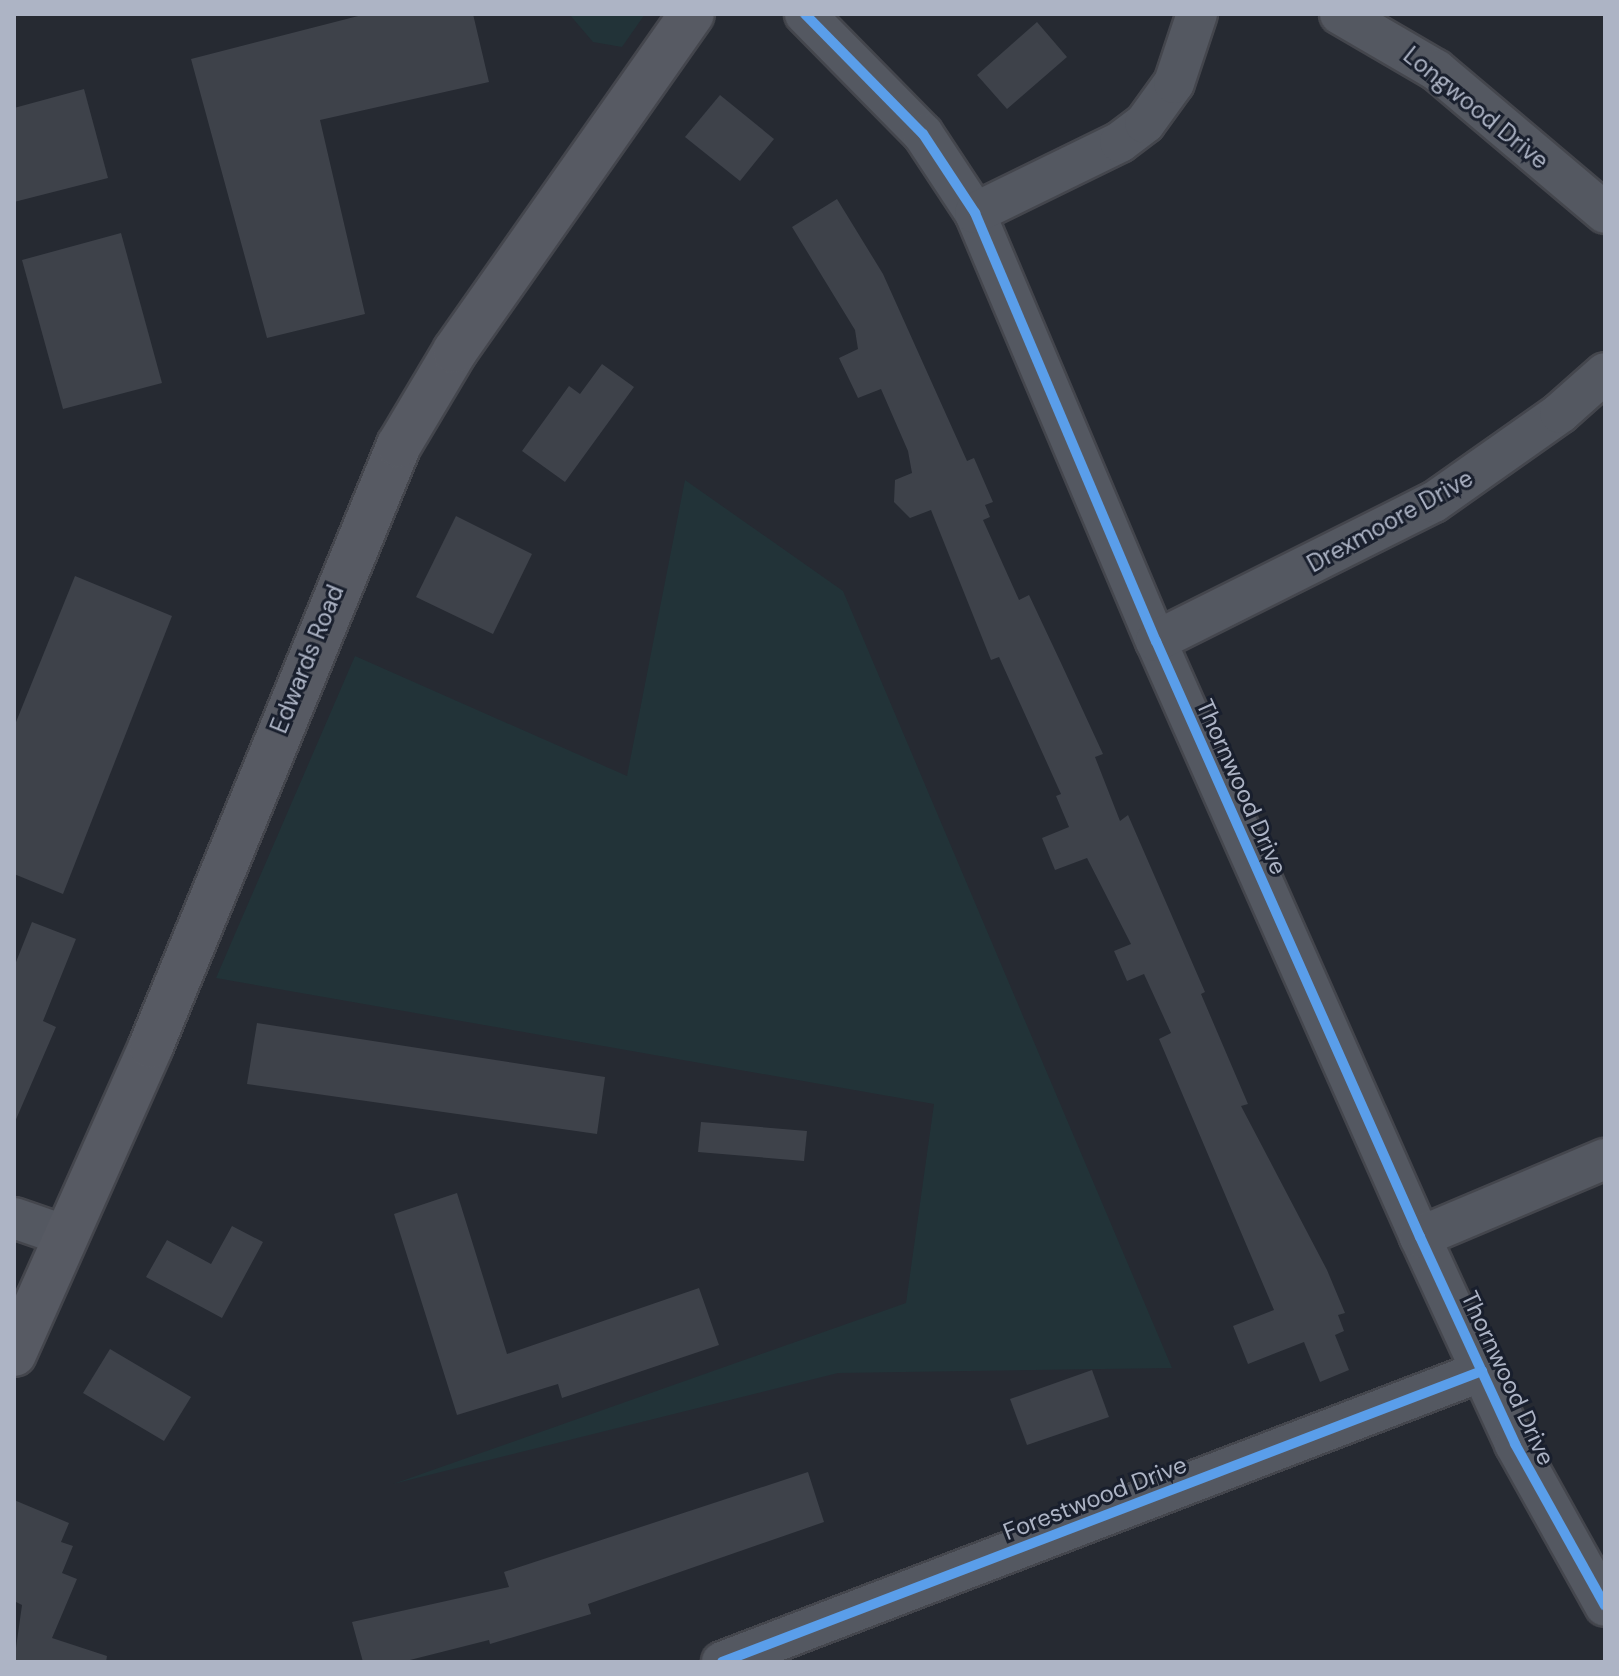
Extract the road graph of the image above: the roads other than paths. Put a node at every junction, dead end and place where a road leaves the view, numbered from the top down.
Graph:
1 (692, 14) edge
2 (805, 14) edge
3 (1197, 14) edge
4 (1340, 14) edge
5 (975, 213) junction
6 (1605, 213) edge
7 (1605, 373) edge
8 (1156, 641) junction
9 (1605, 1159) edge
10 (14, 1218) edge
11 (66, 1236) junction
12 (1420, 1237) junction
13 (14, 1354) edge
14 (1482, 1371) junction
15 (1605, 1606) edge
16 (722, 1662) edge

1 - 11 main road, Edwards Road
2 - 5 street, Thornwood Drive
3 - 5 street
4 - 6 street, Longwood Drive
5 - 8 street, Thornwood Drive
7 - 8 street, Drexmoore Drive
8 - 12 street, Thornwood Drive
9 - 12 street
10 - 11 street
11 - 13 main road, Edwards Road
12 - 14 street, Thornwood Drive
14 - 15 street, Thornwood Drive
14 - 16 street, Forestwood Drive

